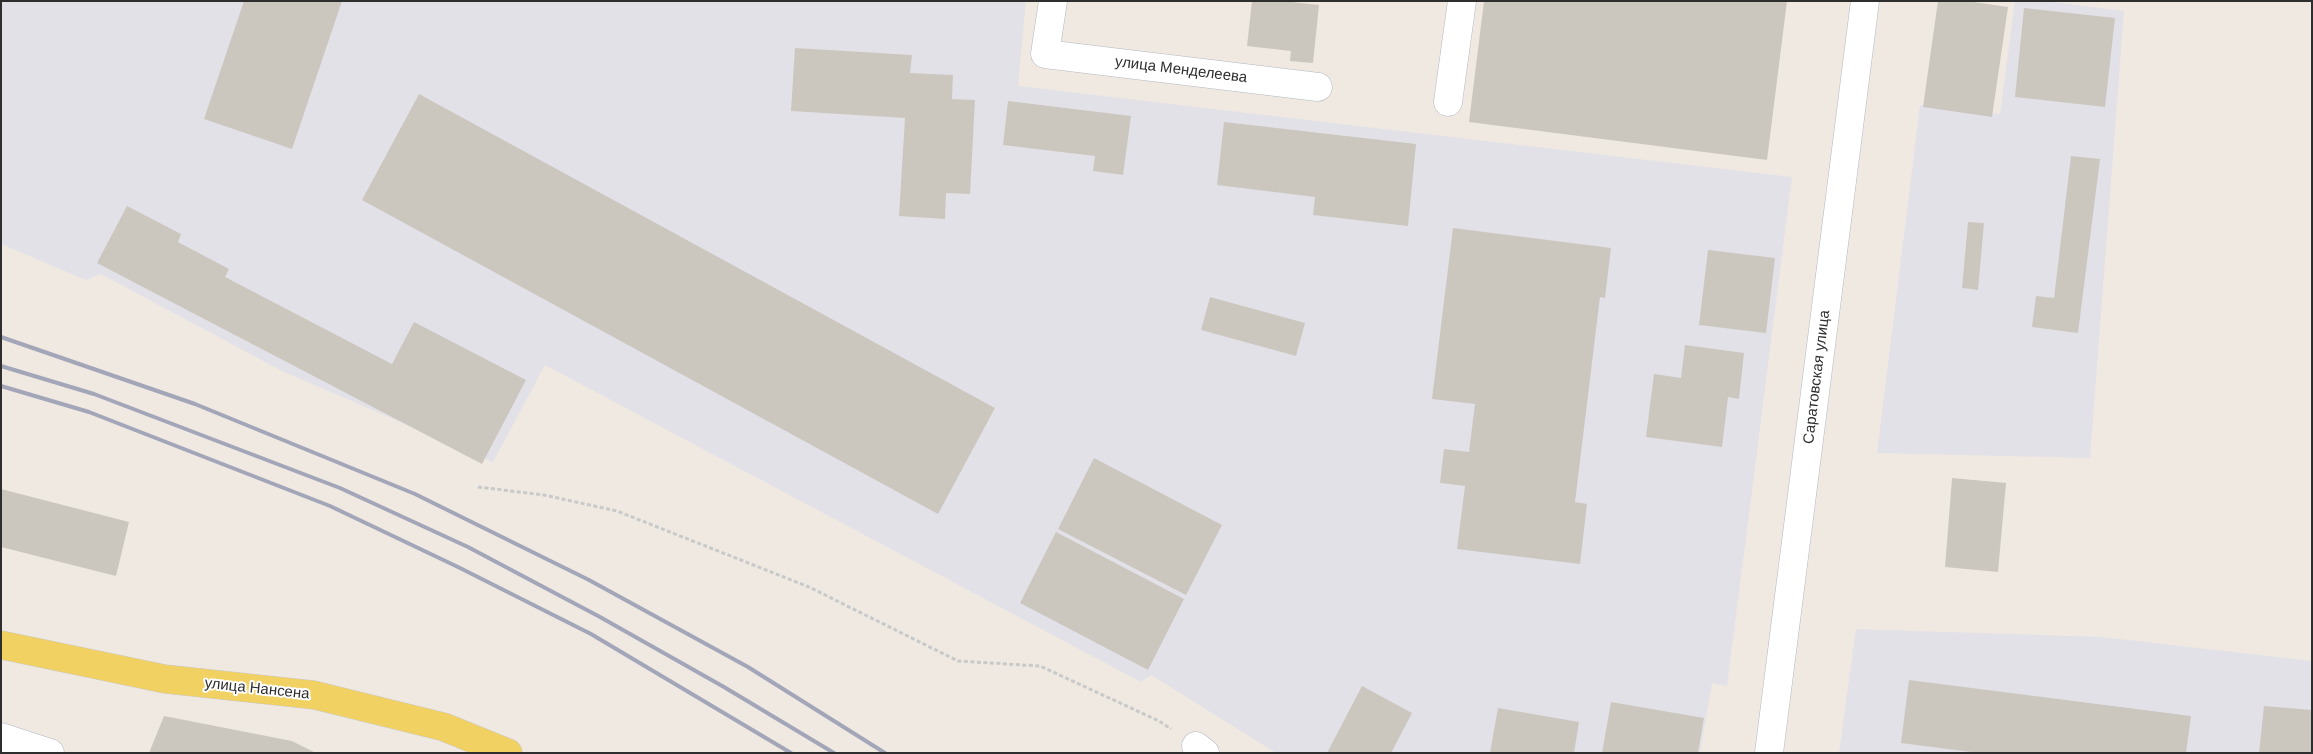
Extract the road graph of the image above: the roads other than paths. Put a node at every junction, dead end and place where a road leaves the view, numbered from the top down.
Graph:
1 (1053, 1) edge
2 (1462, 1) edge
3 (1865, 1) edge
4 (1318, 87) dead end
5 (1448, 102) dead end
6 (1, 645) edge
7 (1, 736) edge
8 (50, 753) edge
9 (508, 753) edge
10 (1769, 753) edge

1 - 4 street, улица Менделеева
2 - 5 street
3 - 10 street, Саратовская улица
6 - 9 main road, улица Нансена
7 - 8 street

